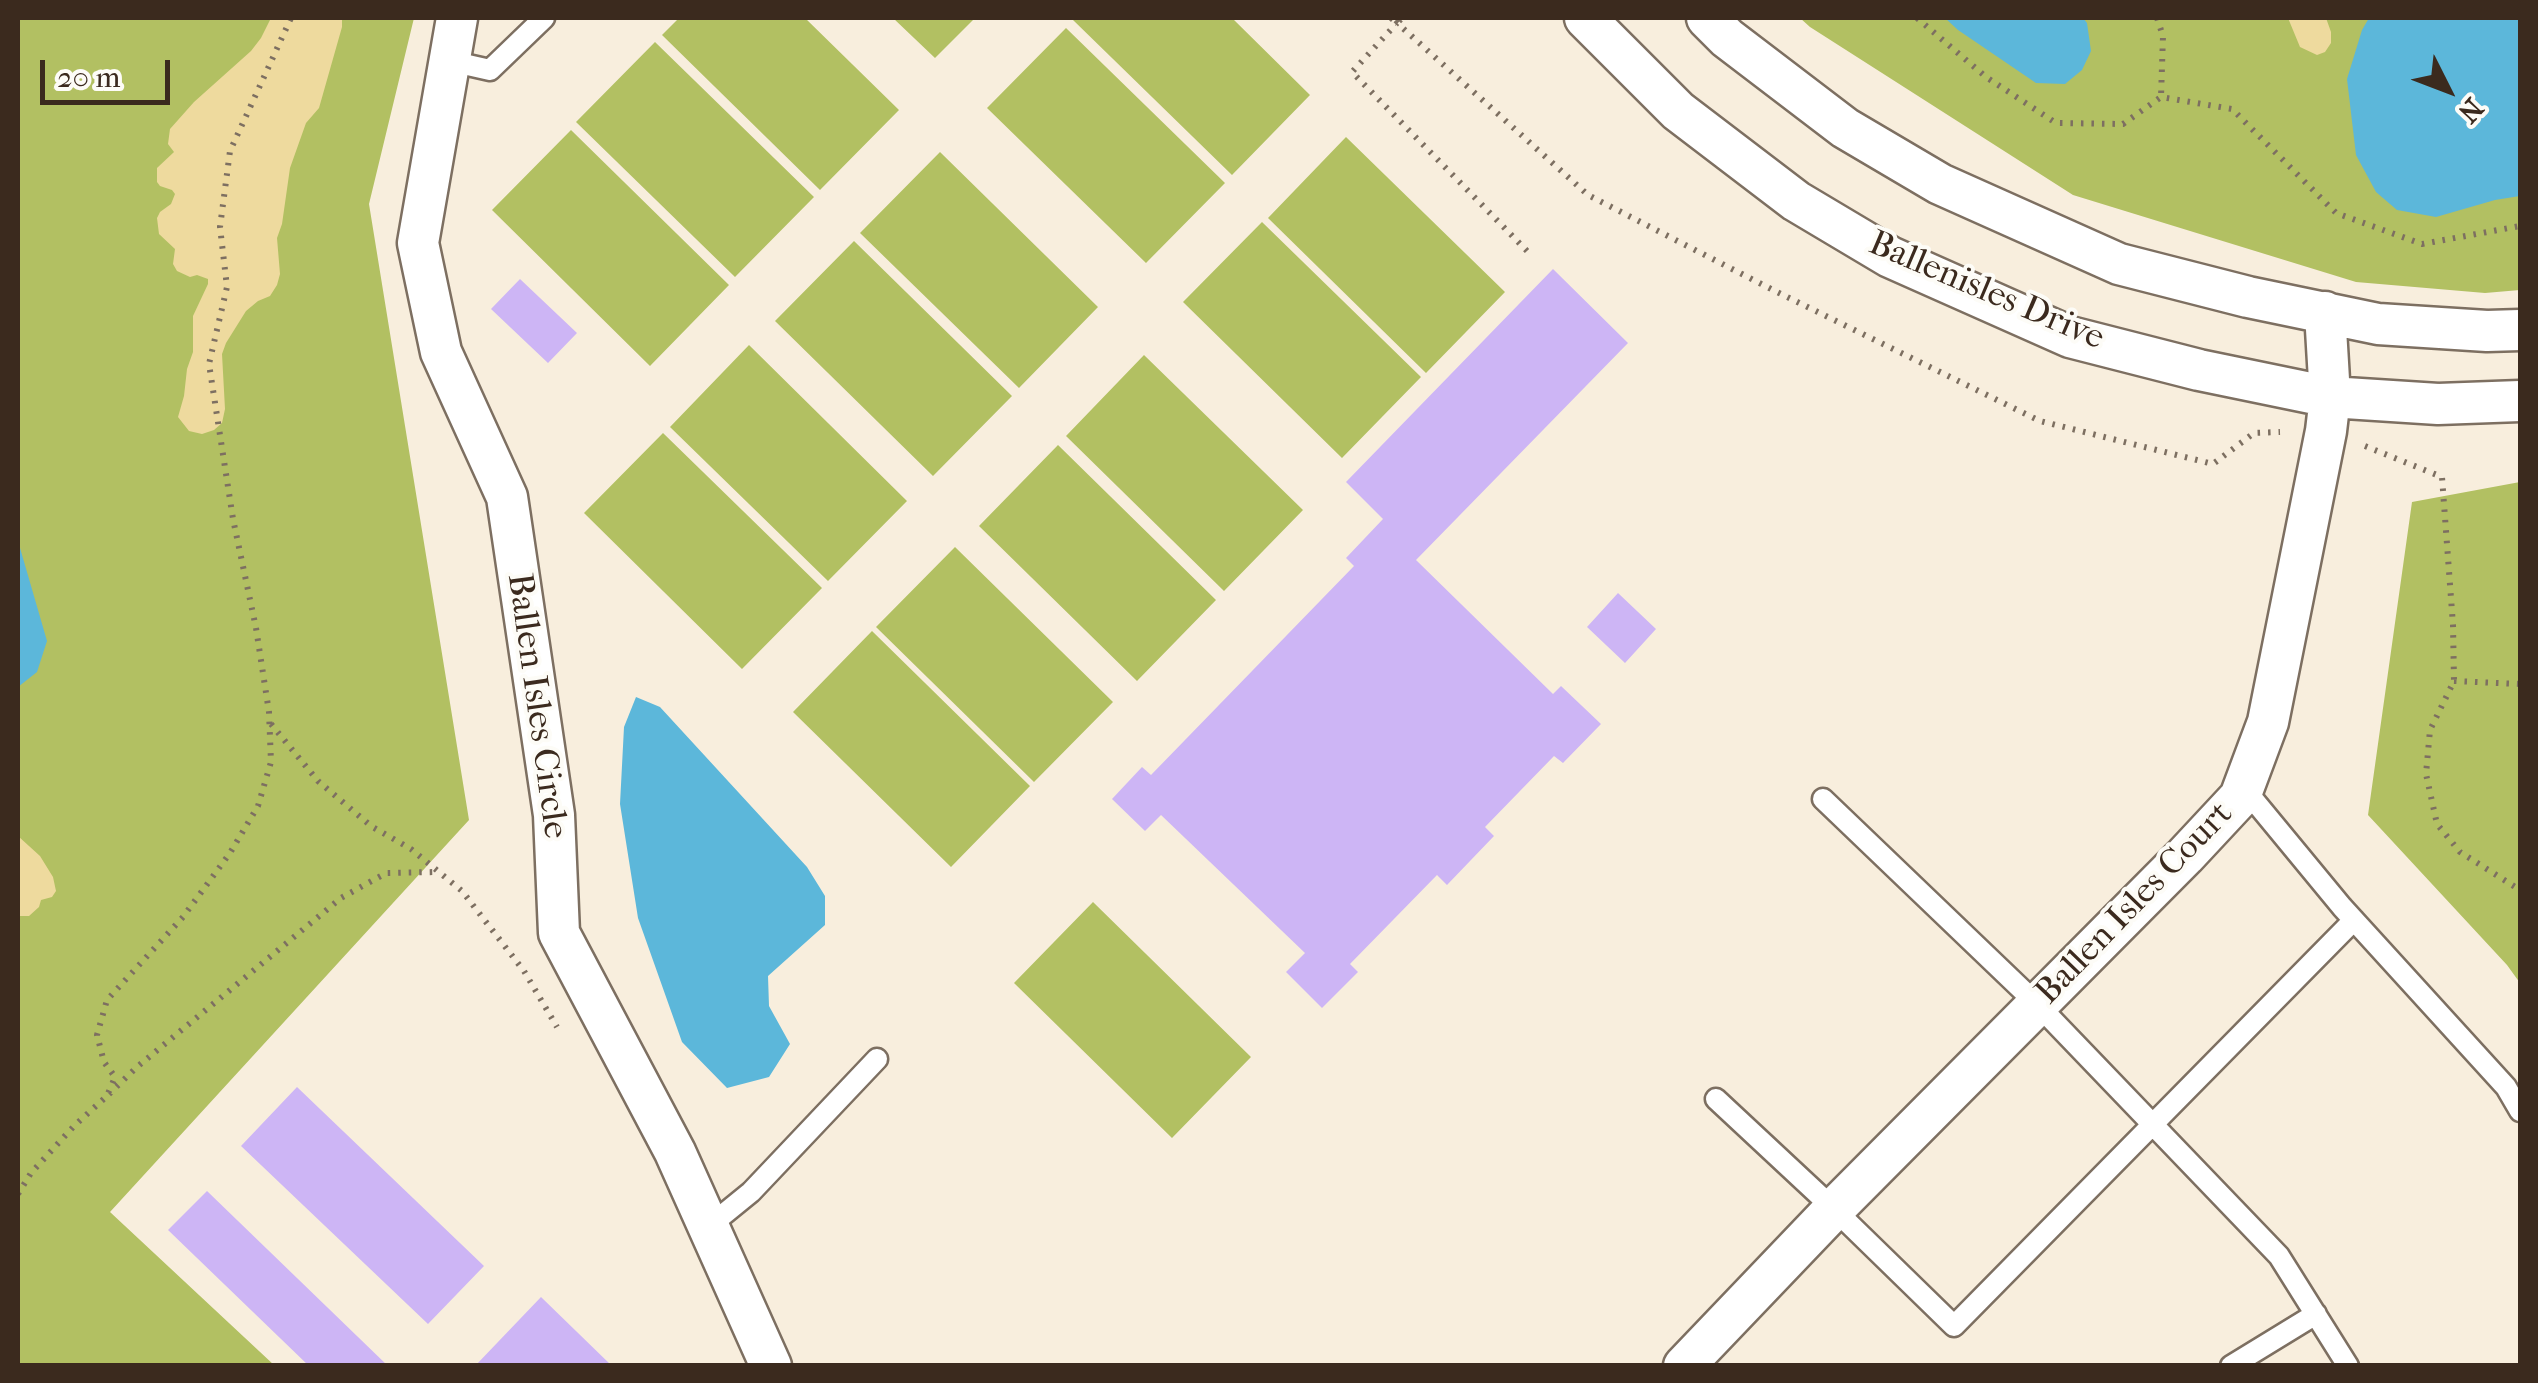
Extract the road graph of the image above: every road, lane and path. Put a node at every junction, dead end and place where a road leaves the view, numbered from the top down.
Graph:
1 (290, 18) edge
2 (457, 18) edge
3 (544, 18) edge
4 (1585, 18) edge
5 (1707, 18) edge
6 (1917, 18) edge
7 (2157, 18) edge
8 (1396, 19) edge
9 (450, 61) junction
10 (2160, 97) junction
11 (2520, 226) edge
12 (1527, 251) dead end
13 (2325, 312) junction
14 (2520, 330) edge
15 (2520, 401) edge
16 (2328, 414) junction
17 (2454, 680) junction
18 (2520, 684) edge
19 (270, 723) junction
20 (2244, 788) junction
21 (1823, 799) dead end
22 (440, 872) junction
23 (2520, 890) edge
24 (2354, 920) junction
25 (2038, 1004) junction
26 (560, 1032) dead end
27 (878, 1059) dead end
28 (107, 1096) junction
29 (1716, 1099) dead end
30 (2520, 1111) edge
31 (2153, 1124) junction
32 (18, 1194) edge
33 (1834, 1209) junction
34 (708, 1227) junction
35 (2316, 1314) junction
36 (771, 1366) edge
37 (1684, 1366) edge
38 (2231, 1366) edge
39 (2348, 1366) edge

1 - 19 path
2 - 9 street, Ballen Isles Circle
3 - 9 lane
4 - 16 street, Ballenisles Drive
5 - 13 street
6 - 10 path
7 - 10 path
8 - 12 path
8 - 16 path
9 - 34 street, Ballen Isles Circle
10 - 11 path
13 - 14 street
13 - 16 street, Ballen Isles Court
15 - 16 street, Ballenisles Drive
16 - 17 path
16 - 20 street, Ballen Isles Court
17 - 18 path
17 - 23 path
19 - 22 path
19 - 28 path
20 - 24 lane
20 - 25 street, Ballen Isles Court
21 - 25 lane
22 - 26 path
22 - 28 path
24 - 30 lane
24 - 31 lane
25 - 31 lane
25 - 33 street, Ballen Isles Court
27 - 34 lane
28 - 32 path
29 - 33 lane
31 - 33 lane
31 - 35 lane
33 - 37 street, Ballen Isles Court
34 - 36 street, Ballen Isles Circle
35 - 38 lane
35 - 39 lane

